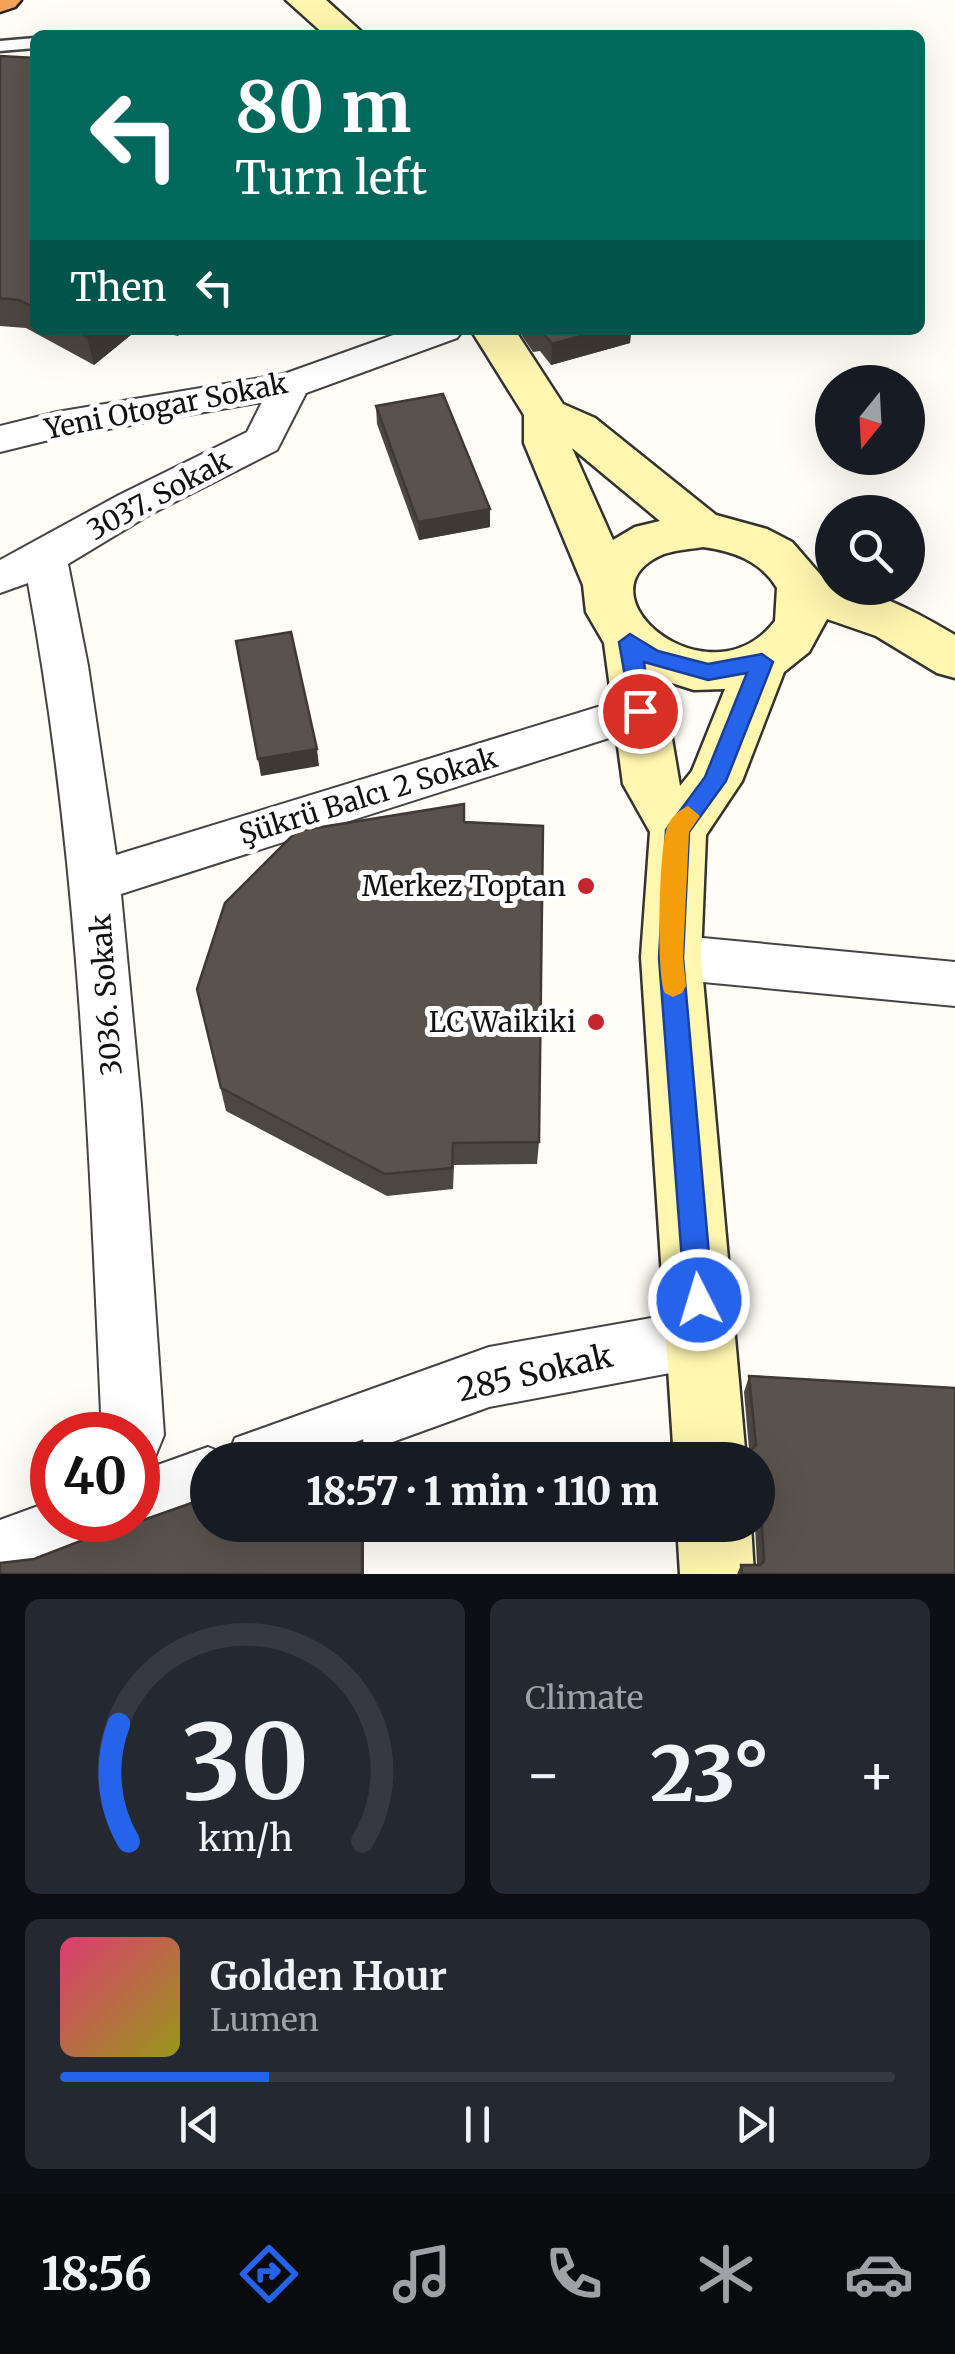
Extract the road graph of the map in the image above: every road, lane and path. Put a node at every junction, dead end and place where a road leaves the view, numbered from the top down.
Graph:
1 (304, 0) edge
2 (341, 30) edge
3 (30, 43) edge
4 (0, 46) edge
5 (430, 335) edge
6 (496, 335) edge
7 (290, 385) junction
8 (547, 415) junction
9 (0, 440) edge
10 (703, 530) junction
11 (22, 568) edge
12 (608, 584) junction
13 (803, 592) junction
14 (630, 642) junction
15 (955, 659) edge
16 (762, 662) junction
17 (640, 711) junction
18 (678, 830) junction
19 (97, 881) junction
20 (671, 958) junction
21 (955, 984) edge
22 (702, 1338) junction
23 (132, 1412) edge
24 (307, 1442) edge
25 (709, 1442) edge
26 (190, 1484) edge
27 (160, 1495) edge
28 (30, 1541) edge
29 (715, 1542) edge
30 (0, 1552) edge
31 (717, 1574) edge

1 - 2 street
3 - 4 lane
5 - 7 street, Yeni Otogar Sokak
6 - 8 street
7 - 9 street, Yeni Otogar Sokak
7 - 11 street, 3037. Sokak
8 - 10 street
8 - 12 street
10 - 12 street
10 - 13 street
11 - 19 street, 3036. Sokak
12 - 14 street
13 - 15 street
13 - 16 street
14 - 16 street
14 - 17 street
16 - 18 street
17 - 18 street
17 - 19 street, Şükrü Balcı 2 Sokak
18 - 20 street
19 - 23 street, 3036. Sokak
20 - 21 street
20 - 22 street
22 - 24 street, 285 Sokak
22 - 25 street
26 - 27 street
28 - 30 street
29 - 31 street

